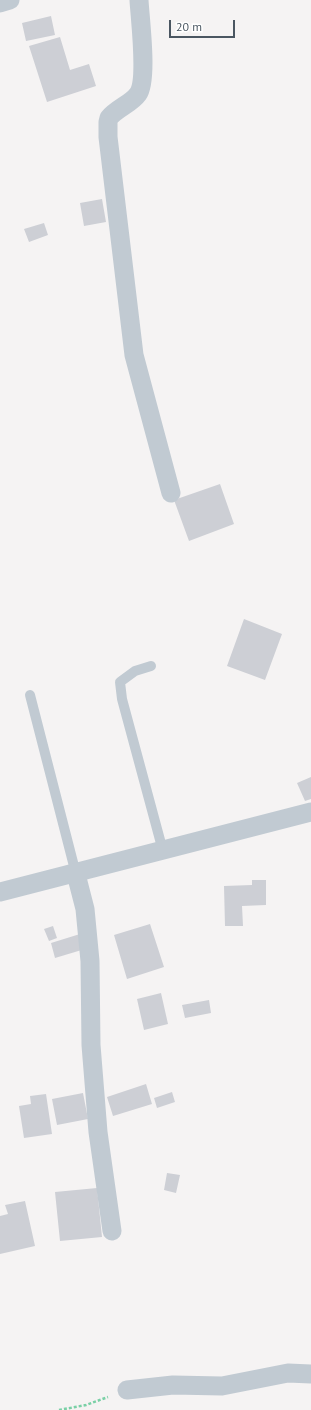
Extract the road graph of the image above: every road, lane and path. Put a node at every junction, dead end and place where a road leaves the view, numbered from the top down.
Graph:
1 (10, 0) edge
2 (139, 0) edge
3 (0, 3) edge
4 (171, 493) dead end
5 (151, 666) dead end
6 (30, 695) dead end
7 (311, 812) edge
8 (162, 851) junction
9 (76, 874) junction
10 (0, 892) edge
11 (112, 1231) dead end
12 (311, 1374) edge
13 (127, 1390) joint
14 (59, 1410) edge

1 - 3 street
2 - 4 street
5 - 8 lane
6 - 9 lane
7 - 8 street
8 - 9 street
9 - 10 street
9 - 11 street
12 - 13 street
13 - 14 path

